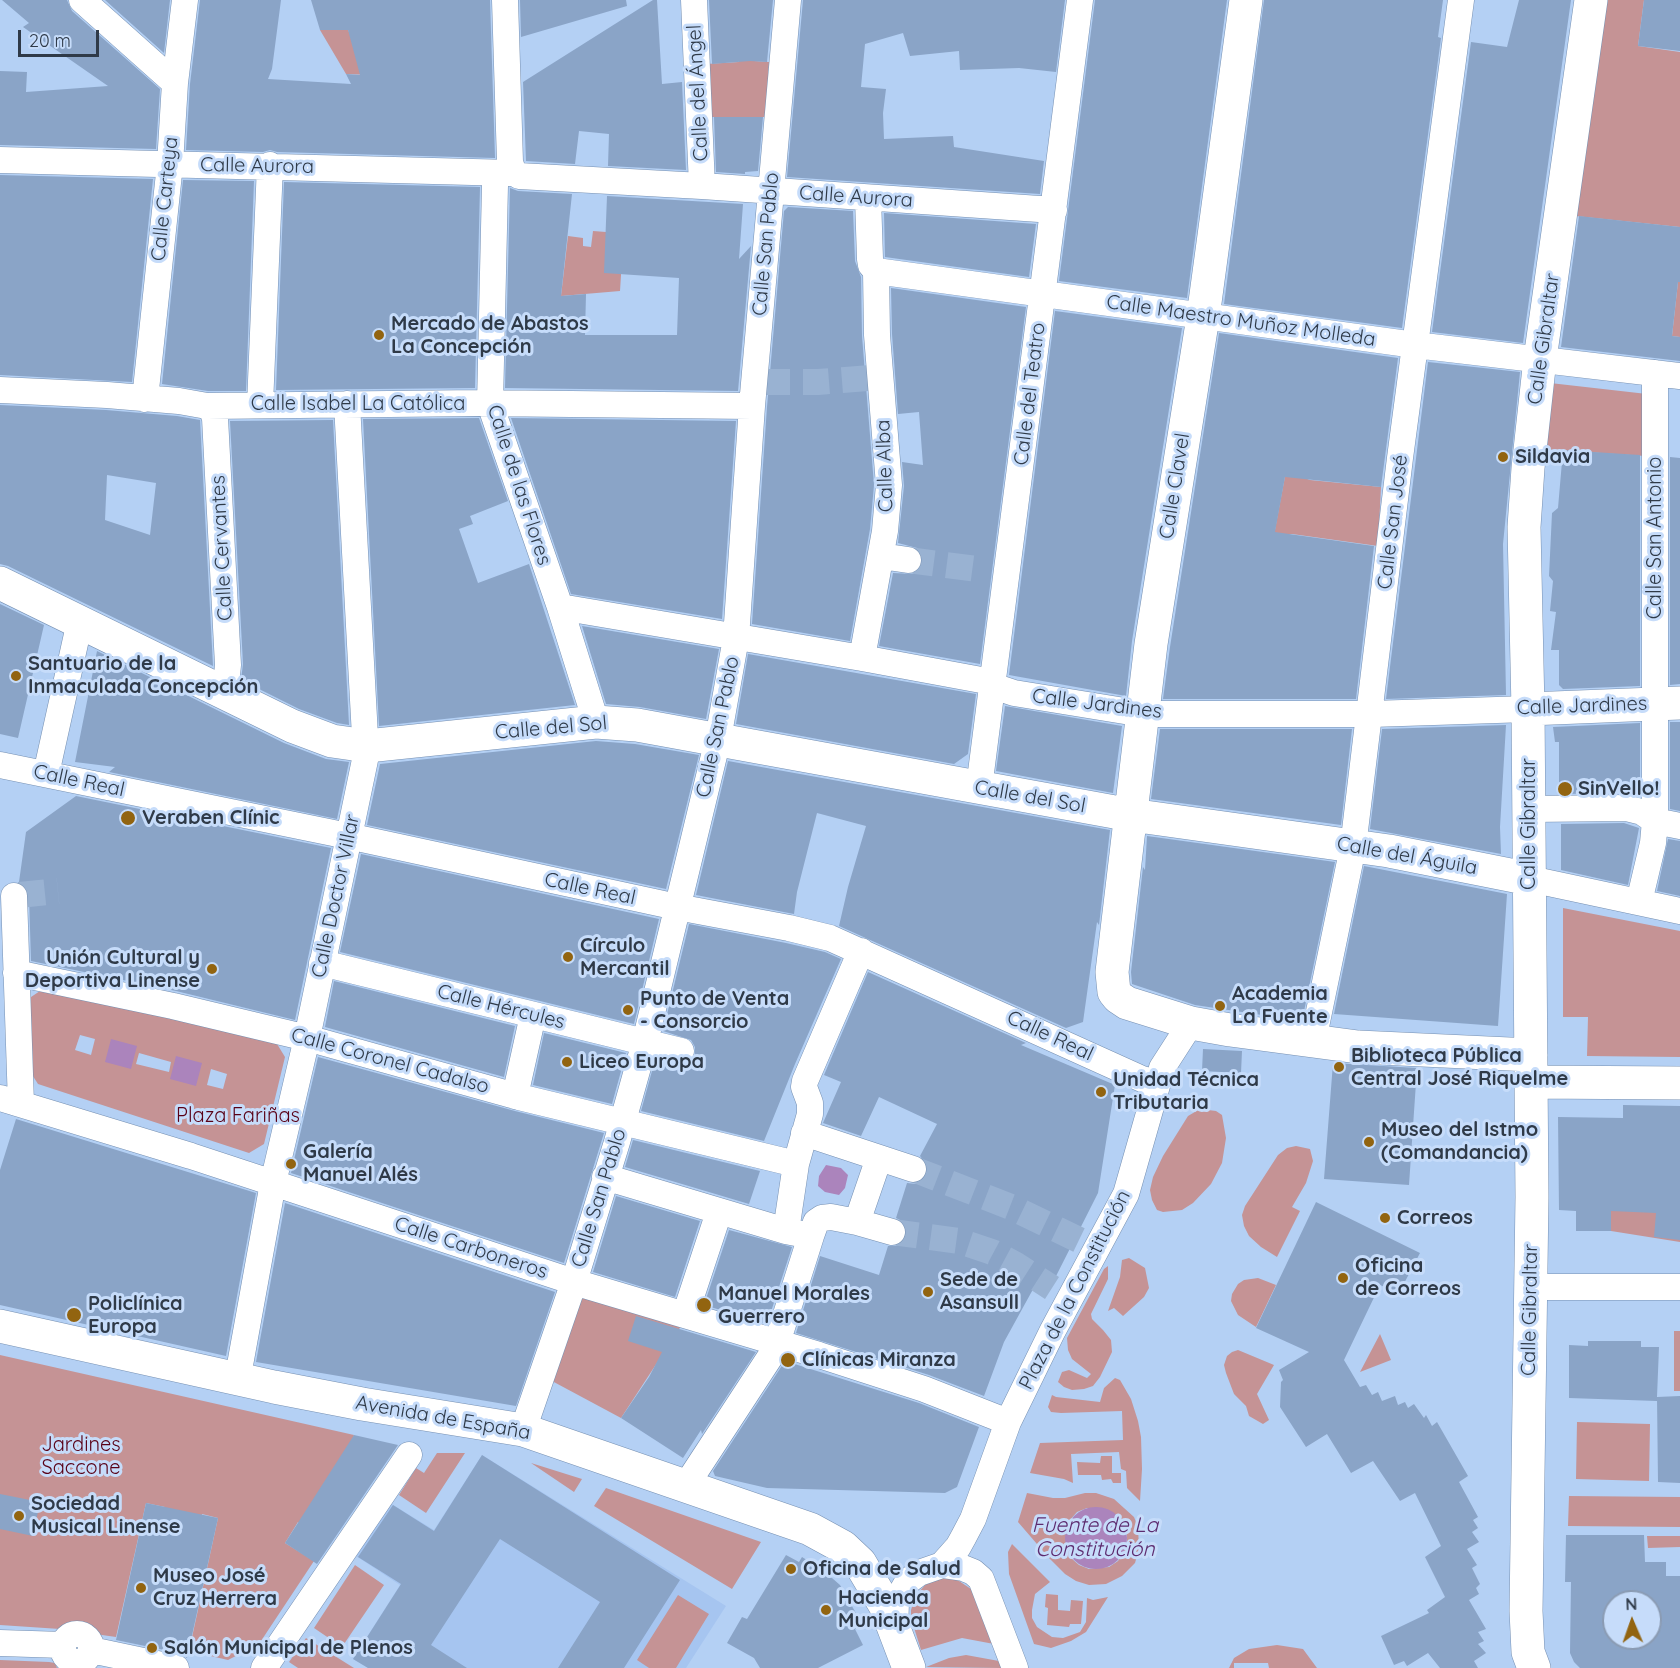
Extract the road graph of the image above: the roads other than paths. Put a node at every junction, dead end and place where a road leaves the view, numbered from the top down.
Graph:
1 (82, 0) edge
2 (185, 0) edge
3 (505, 0) edge
4 (694, 0) edge
5 (788, 0) edge
6 (1080, 0) edge
7 (1246, 0) edge
8 (1461, 0) edge
9 (1591, 0) edge
10 (175, 83) junction
11 (0, 160) edge
12 (170, 164) junction
13 (270, 165) junction
14 (511, 172) junction
15 (702, 186) junction
16 (770, 192) junction
17 (868, 198) junction
18 (1054, 210) junction
19 (876, 271) junction
20 (1044, 294) junction
21 (1203, 317) junction
22 (1415, 345) junction
23 (1540, 359) junction
24 (1668, 374) edge
25 (0, 390) edge
26 (757, 390) junction
27 (145, 399) junction
28 (347, 404) junction
29 (489, 404) junction
30 (260, 405) junction
31 (207, 406) junction
32 (881, 556) junction
33 (908, 560) tunnel mouth
34 (0, 583) edge
35 (560, 607) junction
36 (80, 621) junction
37 (736, 639) junction
38 (862, 658) junction
39 (992, 682) junction
40 (219, 691) junction
41 (1668, 703) edge
42 (1528, 709) junction
43 (1143, 714) junction
44 (1371, 714) junction
45 (596, 722) junction
46 (718, 739) junction
47 (367, 746) junction
48 (0, 765) edge
49 (46, 774) junction
50 (979, 788) junction
51 (1529, 809) junction
52 (1131, 815) junction
53 (1655, 821) junction
54 (1680, 826) edge
55 (348, 836) junction
56 (1353, 847) junction
57 (1530, 879) junction
58 (11, 896) edge
59 (1639, 902) junction
60 (677, 908) junction
61 (1680, 911) edge
62 (861, 951) junction
63 (322, 963) junction
64 (15, 973) junction
65 (533, 1015) junction
66 (1184, 1033) junction
67 (307, 1038) junction
68 (1313, 1041) junction
69 (645, 1042) junction
70 (681, 1051) dead end
71 (1531, 1068) junction
72 (1156, 1083) junction
73 (1680, 1083) edge
74 (515, 1096) junction
75 (21, 1104) edge
76 (622, 1122) junction
77 (804, 1133) junction
78 (879, 1158) junction
79 (796, 1164) junction
80 (913, 1169) tunnel mouth
81 (605, 1177) junction
82 (273, 1183) junction
83 (719, 1212) junction
84 (857, 1222) junction
85 (786, 1231) junction
86 (892, 1232) tunnel mouth
87 (807, 1244) junction
88 (574, 1282) junction
89 (1531, 1287) junction
90 (1680, 1287) edge
91 (685, 1315) junction
92 (0, 1326) edge
93 (777, 1343) junction
94 (230, 1377) junction
95 (1008, 1422) junction
96 (523, 1430) junction
97 (410, 1455) dead end
98 (685, 1487) junction
99 (942, 1565) junction
100 (895, 1630) junction
101 (0, 1642) edge
102 (1528, 1663) edge
103 (176, 1668) edge
104 (264, 1668) edge
105 (909, 1668) edge
106 (1015, 1668) edge

1 - 10 street
2 - 10 street, Calle Carteya
3 - 14 street, Calle de las Flores
4 - 15 street, Calle del Ángel
5 - 16 street, Calle San Pablo
6 - 18 street, Calle del Teatro
7 - 21 main road, Calle Clavel
8 - 22 street, Calle San José
9 - 23 main road, Calle Gibraltar
10 - 12 street, Calle Carteya
11 - 12 street, Calle Aurora
12 - 13 street, Calle Aurora
12 - 27 street, Calle Carteya
13 - 14 street, Calle Aurora
13 - 30 street
14 - 15 street, Calle Aurora
14 - 29 street, Calle de las Flores
15 - 16 street, Calle Aurora
16 - 17 street, Calle Aurora
16 - 26 street, Calle San Pablo
17 - 18 street, Calle Aurora
17 - 19 street
18 - 20 street, Calle del Teatro
19 - 20 street, Calle Maestro Muñoz Molleda
19 - 32 street, Calle Alba
20 - 21 street, Calle Maestro Muñoz Molleda
20 - 39 street, Calle del Teatro
21 - 22 street, Calle Maestro Muñoz Molleda
21 - 43 main road, Calle Clavel
22 - 23 street, Calle Maestro Muñoz Molleda
22 - 44 street, Calle San José
23 - 24 street, Calle Maestro Muñoz Molleda
23 - 42 main road, Calle Gibraltar
24 - 41 street, Calle San Antonio
25 - 27 street, Calle Isabel La Católica
26 - 29 street, Calle Isabel La Católica
26 - 37 street, Calle San Pablo
27 - 31 street, Calle Isabel La Católica
28 - 29 street, Calle Isabel La Católica
28 - 30 street, Calle Isabel La Católica
28 - 47 street, Calle Doctor Villar
29 - 35 street, Calle de las Flores
30 - 31 street, Calle Isabel La Católica
31 - 40 street, Calle Cervantes
32 - 33 street
32 - 38 street, Calle Alba
34 - 36 main road, Calle del Sol
35 - 37 street, Calle Jardines
35 - 45 street, Calle de las Flores
36 - 40 main road, Calle del Sol
36 - 49 street
37 - 38 street, Calle Jardines
37 - 46 street, Calle San Pablo
38 - 39 street, Calle Jardines
39 - 43 street, Calle Jardines
39 - 50 street, Calle del Teatro
40 - 47 main road, Calle del Sol
41 - 42 main road, Calle Jardines
41 - 53 street, Calle San Antonio
42 - 44 street, Calle Jardines
42 - 51 main road, Calle Gibraltar
43 - 44 street, Calle Jardines
43 - 52 main road, Calle Clavel
44 - 56 street, Calle San José
45 - 46 main road, Calle del Sol
45 - 47 main road, Calle del Sol
46 - 50 main road, Calle del Sol
46 - 60 street, Calle San Pablo
47 - 55 street, Calle Doctor Villar
48 - 49 street, Calle Real
49 - 55 street, Calle Real
50 - 52 main road, Calle del Sol
51 - 53 street
51 - 57 main road, Calle Gibraltar
52 - 56 main road, Calle del Águila
52 - 66 main road, Calle Clavel
53 - 54 street
53 - 59 street, Calle San Antonio
55 - 60 street, Calle Real
55 - 63 street, Calle Doctor Villar
56 - 57 main road, Calle del Águila
56 - 68 street, Calle San José
57 - 59 street, Calle del Águila
57 - 71 main road, Calle Gibraltar
58 - 64 street
59 - 61 street, Calle del Águila
60 - 62 street, Calle Real
60 - 69 street, Calle San Pablo
62 - 72 street, Calle Real
62 - 77 street
63 - 65 street, Calle Hércules
63 - 67 street, Calle Doctor Villar
64 - 67 street, Calle Coronel Cadalso
64 - 75 street
65 - 69 street, Calle Hércules
65 - 74 street
66 - 68 main road
66 - 72 street, Plaza de la Constitución
67 - 74 street, Calle Coronel Cadalso
67 - 82 street, Calle Doctor Villar
68 - 71 main road
69 - 70 street, Calle Hércules
69 - 76 street, Calle San Pablo
71 - 73 main road
71 - 89 main road, Calle Gibraltar
72 - 95 street, Plaza de la Constitución
74 - 76 street, Calle Coronel Cadalso
75 - 82 street, Calle Carboneros
76 - 79 street, Calle Coronel Cadalso
76 - 81 street, Calle San Pablo
77 - 78 street
77 - 79 street
78 - 80 street
78 - 84 street
79 - 85 street
81 - 83 street
81 - 88 street, Calle San Pablo
82 - 88 street, Calle Carboneros
82 - 94 street, Calle Doctor Villar
83 - 85 street
83 - 91 street
84 - 86 street
84 - 87 street
85 - 87 street
87 - 93 street
88 - 91 street, Calle Carboneros
88 - 96 street, Calle San Pablo
89 - 90 street
89 - 102 main road, Calle Gibraltar
91 - 93 street, Calle Carboneros
92 - 94 main road, Avenida de España
93 - 95 street, Calle Carboneros
93 - 98 street
94 - 96 main road, Avenida de España
95 - 99 street, Plaza de la Constitución
96 - 98 main road, Avenida de España
97 - 104 street
98 - 100 main road, Avenida de España
99 - 100 street
99 - 106 street
100 - 105 main road, Avenida de España
101 - 103 street

